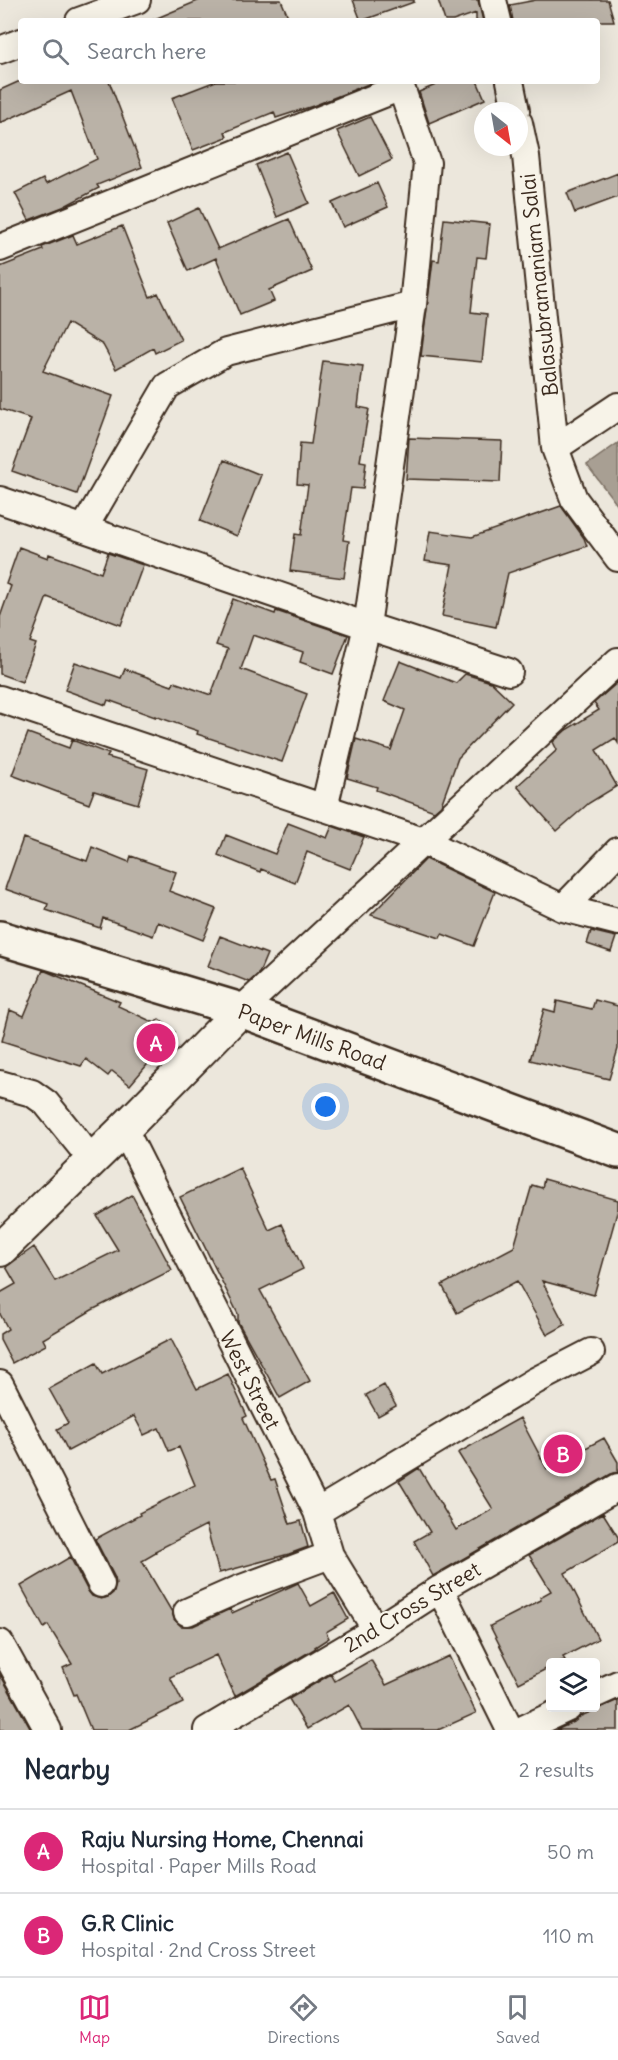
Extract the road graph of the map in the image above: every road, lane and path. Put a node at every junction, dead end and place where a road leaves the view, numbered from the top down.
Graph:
1 (137, 0) edge
2 (493, 0) edge
3 (87, 18) edge
4 (497, 18) edge
5 (18, 43) edge
6 (0, 50) edge
7 (410, 84) edge
8 (511, 84) edge
9 (514, 102) edge
10 (526, 156) edge
11 (0, 248) edge
12 (413, 305) junction
13 (618, 406) edge
14 (555, 448) junction
15 (0, 500) edge
16 (84, 528) junction
17 (618, 558) edge
18 (367, 626) junction
19 (618, 661) edge
20 (509, 672) dead end
21 (0, 699) edge
22 (324, 808) junction
23 (423, 841) junction
24 (618, 852) edge
25 (563, 908) junction
26 (618, 922) edge
27 (0, 938) edge
28 (241, 1010) junction
29 (0, 1084) edge
30 (124, 1129) junction
31 (618, 1151) edge
32 (92, 1160) junction
33 (0, 1250) edge
34 (591, 1352) dead end
35 (0, 1384) edge
36 (618, 1487) edge
37 (317, 1512) junction
38 (330, 1555) junction
39 (101, 1584) dead end
40 (440, 1589) junction
41 (187, 1612) dead end
42 (376, 1630) junction
43 (0, 1643) edge
44 (618, 1684) edge
45 (600, 1692) edge
46 (558, 1712) edge
47 (48, 1730) edge
48 (207, 1730) edge
49 (510, 1730) edge
50 (521, 1730) edge

1 - 3 street
2 - 4 street
5 - 6 street
7 - 11 street
7 - 12 street
8 - 9 street
10 - 14 street, Balasubramaniam Salai
12 - 16 street
12 - 18 street
13 - 14 street
14 - 17 street, Balasubramaniam Salai
15 - 16 street
16 - 18 street
18 - 20 street
18 - 22 street
19 - 23 street
21 - 22 street
22 - 23 street
23 - 25 street
23 - 28 street
24 - 25 street
25 - 26 street
27 - 28 main road, Paper Mills Road
28 - 30 street
28 - 31 main road, Paper Mills Road
29 - 32 street
30 - 32 street
30 - 37 street, West Street
32 - 33 street
34 - 37 street
35 - 39 street
36 - 40 street, 2nd Cross Street
37 - 38 street, West Street
38 - 41 street
38 - 42 street, West Street
40 - 42 street, 2nd Cross Street
40 - 49 street
42 - 48 street, 2nd Cross Street
43 - 47 street
44 - 45 street
46 - 50 street

